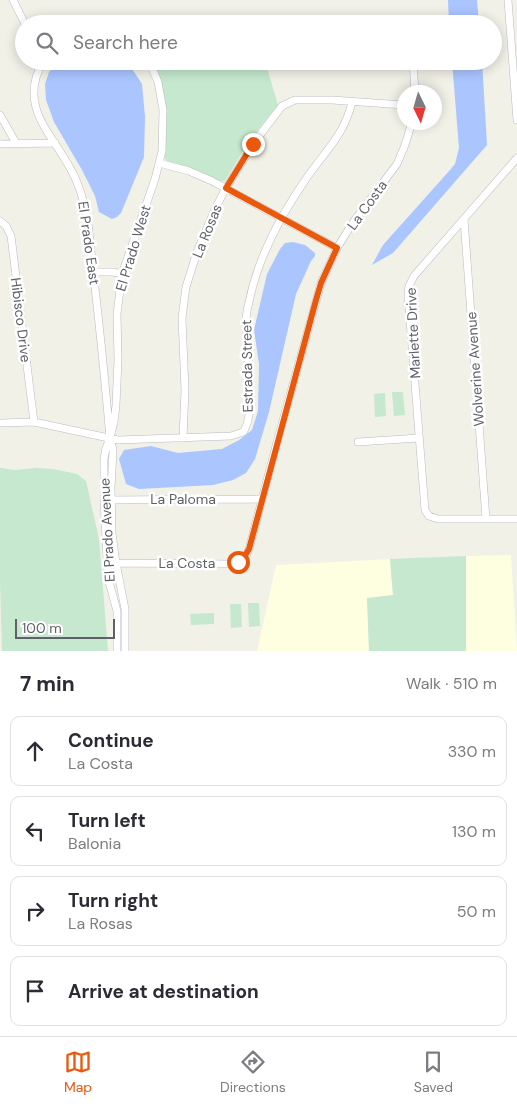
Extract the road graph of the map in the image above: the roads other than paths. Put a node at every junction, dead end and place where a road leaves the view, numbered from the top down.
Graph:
1 (13, 0) edge
2 (508, 0) edge
3 (20, 15) edge
4 (40, 70) edge
5 (153, 70) edge
6 (414, 70) edge
7 (415, 85) edge
8 (352, 102) junction
9 (397, 105) edge
10 (0, 115) edge
11 (517, 120) edge
12 (410, 130) edge
13 (16, 143) junction
14 (55, 143) junction
15 (0, 144) edge
16 (517, 158) edge
17 (160, 163) junction
18 (226, 188) junction
19 (282, 218) junction
20 (464, 219) junction
21 (0, 221) edge
22 (337, 248) junction
23 (93, 272) junction
24 (122, 274) junction
25 (34, 422) junction
26 (0, 423) edge
27 (110, 438) junction
28 (183, 438) junction
29 (419, 438) junction
30 (358, 442) dead end
31 (262, 499) junction
32 (107, 500) junction
33 (486, 519) junction
34 (517, 519) edge
35 (107, 563) junction
36 (116, 563) junction
37 (125, 609) junction
38 (117, 610) junction
39 (117, 651) edge
40 (125, 651) edge

1 - 3 street
2 - 11 street
4 - 14 street, El Prado East
5 - 17 street, El Prado West
6 - 7 street
8 - 9 street, La Rosas
8 - 18 street, La Rosas
8 - 19 street, Estrada Street
10 - 13 street
12 - 22 street, La Costa
13 - 14 street
13 - 15 street
14 - 23 street, El Prado East
16 - 20 street, Marlette Drive
17 - 18 street
17 - 24 street, El Prado West
18 - 19 street
18 - 28 street, La Rosas
19 - 22 street
19 - 28 street, Estrada Street
20 - 29 street, Marlette Drive
20 - 33 street, Wolverine Avenue
21 - 25 street, Hibisco Drive
22 - 31 street, La Costa
23 - 24 street
23 - 27 street, El Prado East
24 - 27 street, El Prado West
25 - 26 street, Estrada Street
25 - 27 street, Estrada Street
27 - 28 street, Estrada Street
27 - 32 street, El Prado Avenue
29 - 30 street
29 - 33 street, Marlette Drive
31 - 32 street, La Paloma
31 - 36 street, La Costa
32 - 35 street, El Prado Avenue
32 - 36 street
33 - 34 street
35 - 36 street, La Costa
35 - 38 street, El Prado Avenue
36 - 37 street
37 - 38 street
37 - 40 street
38 - 39 street, El Prado Avenue

